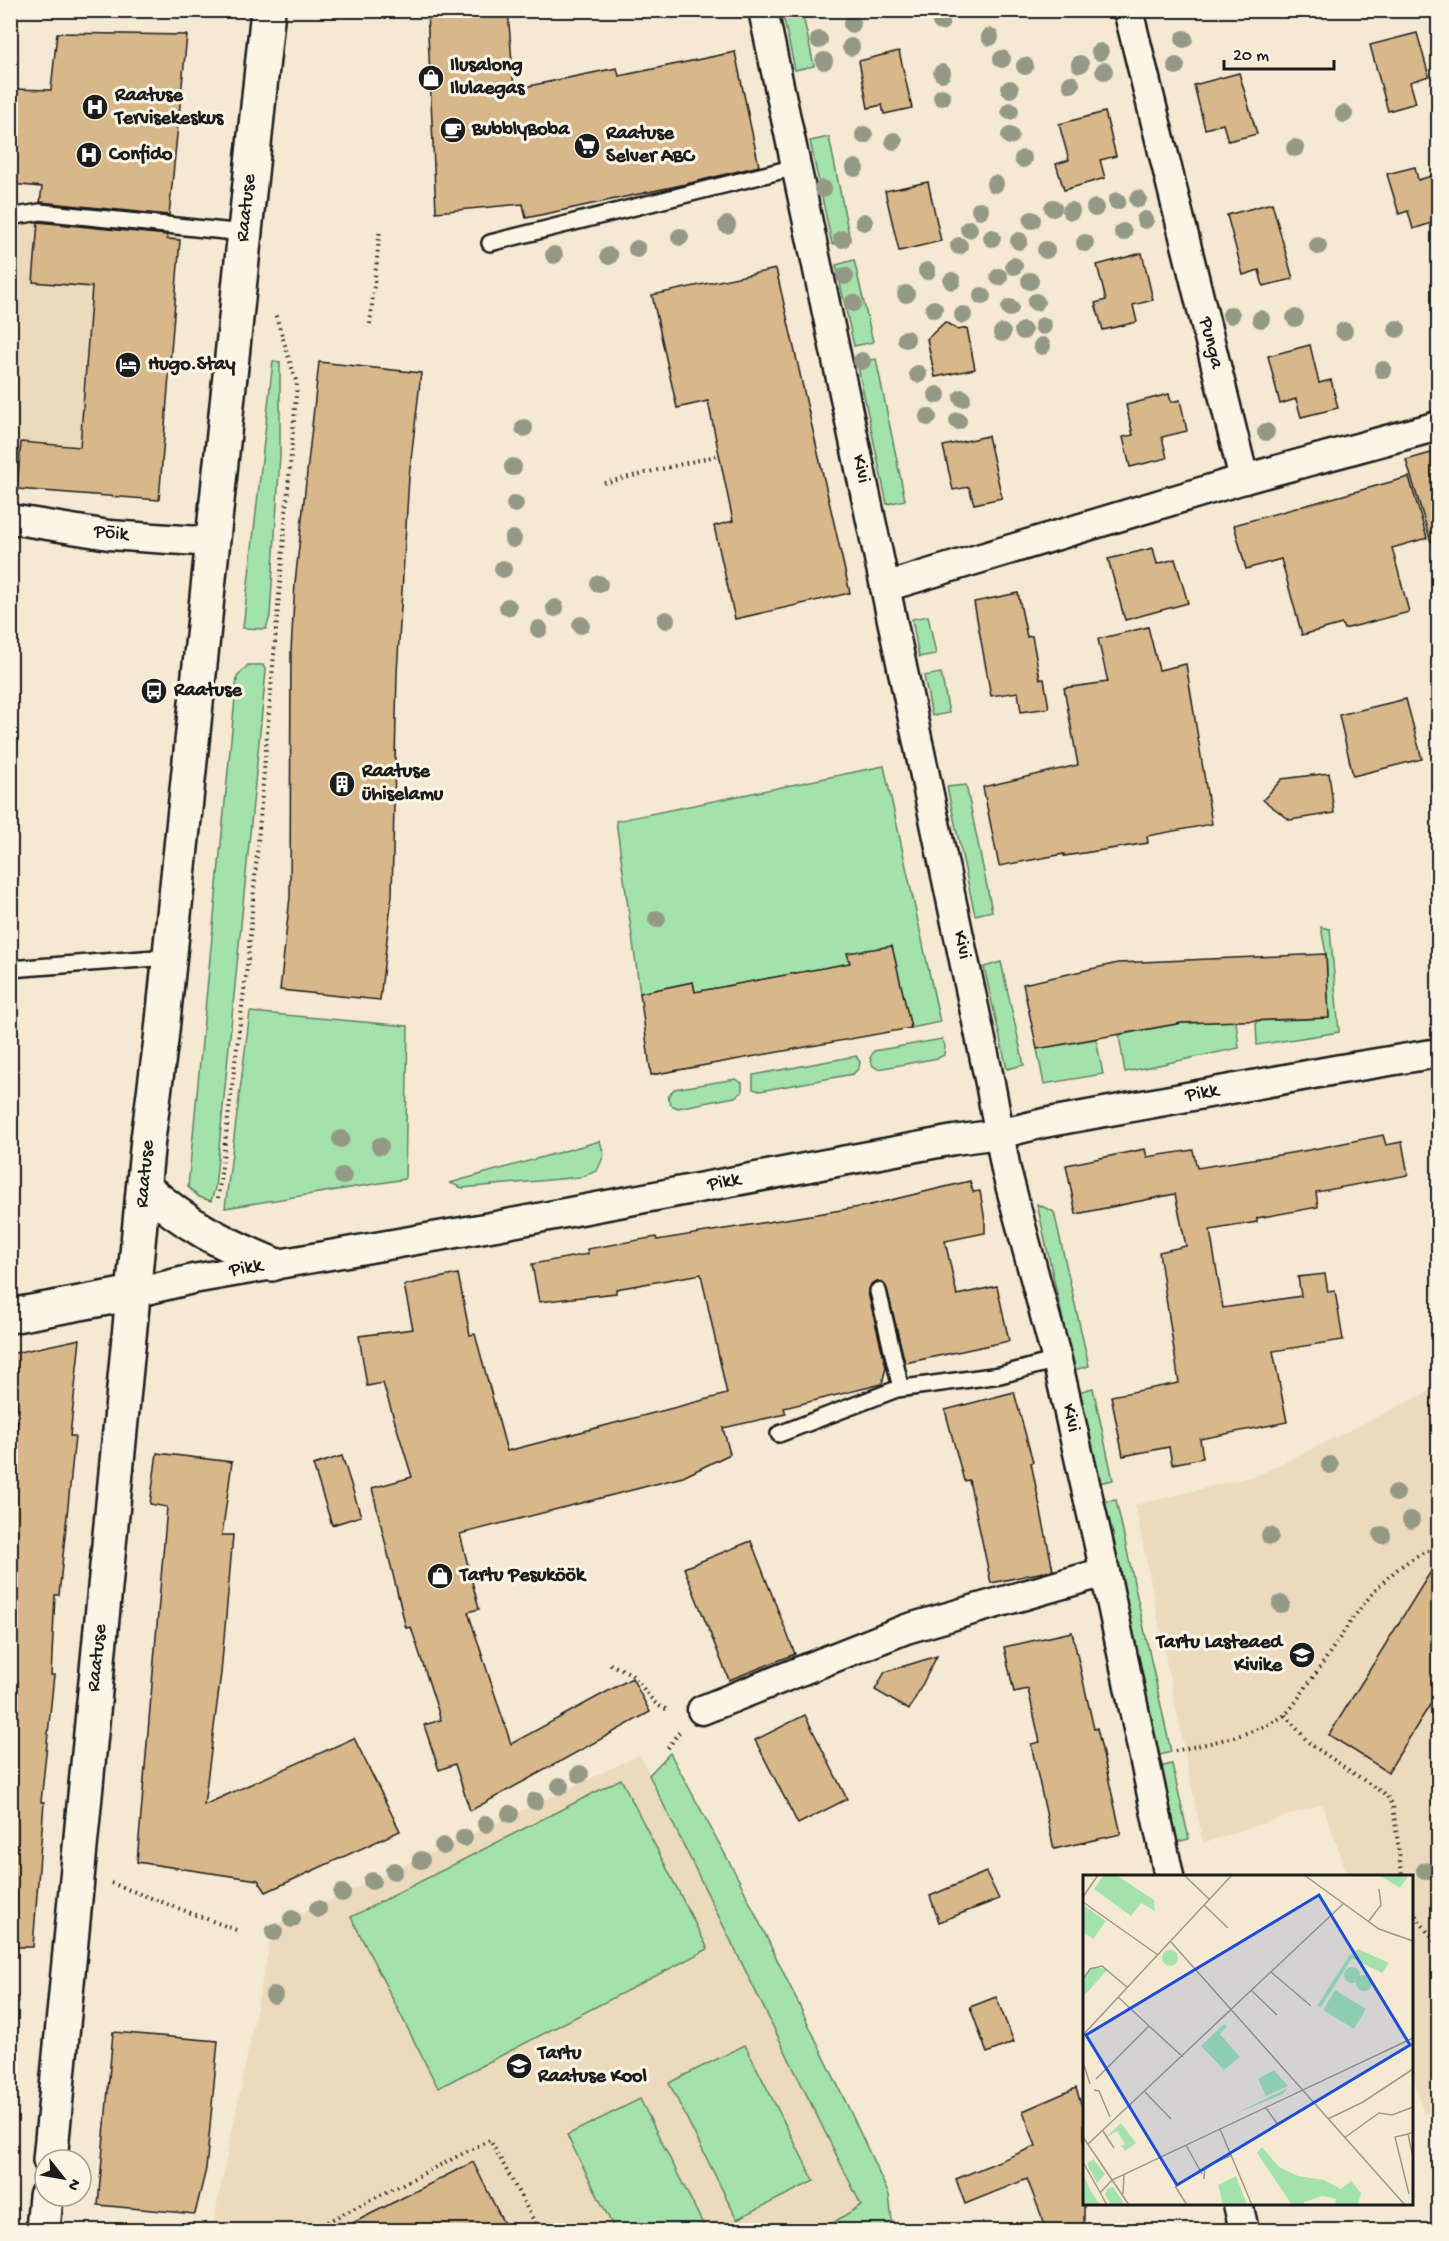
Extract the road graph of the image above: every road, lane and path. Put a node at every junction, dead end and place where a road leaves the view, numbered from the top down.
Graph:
1 (268, 10) edge
2 (763, 10) edge
3 (1128, 10) edge
4 (796, 167) junction
5 (10, 217) edge
6 (380, 229) dead end
7 (244, 233) junction
8 (490, 243) dead end
9 (275, 313) dead end
10 (370, 324) dead end
11 (1438, 426) edge
12 (719, 455) dead end
13 (1244, 479) junction
14 (604, 483) dead end
15 (10, 519) edge
16 (213, 542) junction
17 (885, 586) junction
18 (169, 957) junction
19 (10, 969) edge
20 (1438, 1053) edge
21 (999, 1134) junction
22 (145, 1188) junction
23 (218, 1201) dead end
24 (272, 1264) junction
25 (878, 1291) dead end
26 (134, 1293) junction
27 (10, 1316) edge
28 (1057, 1360) junction
29 (901, 1388) junction
30 (779, 1434) dead end
31 (1438, 1547) edge
32 (1105, 1572) junction
33 (610, 1664) dead end
34 (690, 1711) joint
35 (1286, 1714) junction
36 (1175, 1752) dead end
37 (1169, 1875) edge
38 (1402, 1875) edge
39 (103, 1880) dead end
40 (1413, 1912) edge
41 (239, 1931) dead end
42 (1438, 1946) edge
43 (51, 2148) edge
44 (1238, 2205) edge
45 (45, 2208) edge
46 (43, 2230) edge
47 (311, 2230) edge
48 (539, 2230) edge
49 (1244, 2230) edge

1 - 7 main road, Raatuse
2 - 4 street, Kivi
3 - 13 street, Punga
4 - 8 lane
4 - 17 street, Kivi
5 - 7 lane
6 - 10 path
7 - 16 main road, Raatuse
9 - 23 path
11 - 13 street
12 - 14 path
13 - 17 street
15 - 16 street, Põik
16 - 18 main road, Raatuse
17 - 21 street, Kivi
18 - 19 lane
18 - 22 main road, Raatuse
20 - 21 street, Pikk
21 - 24 street, Pikk
21 - 28 street, Kivi
22 - 24 main road
22 - 26 main road, Raatuse
24 - 26 street, Pikk
25 - 29 lane
26 - 27 main road, Pikk
26 - 43 main road, Raatuse
28 - 29 lane
28 - 32 street, Kivi
29 - 30 lane
31 - 35 path
32 - 34 street
32 - 37 street, Kivi
33 - 34 path
35 - 36 path
35 - 38 path
39 - 41 path
40 - 42 path
44 - 49 street
45 - 46 main road
47 - 48 path

